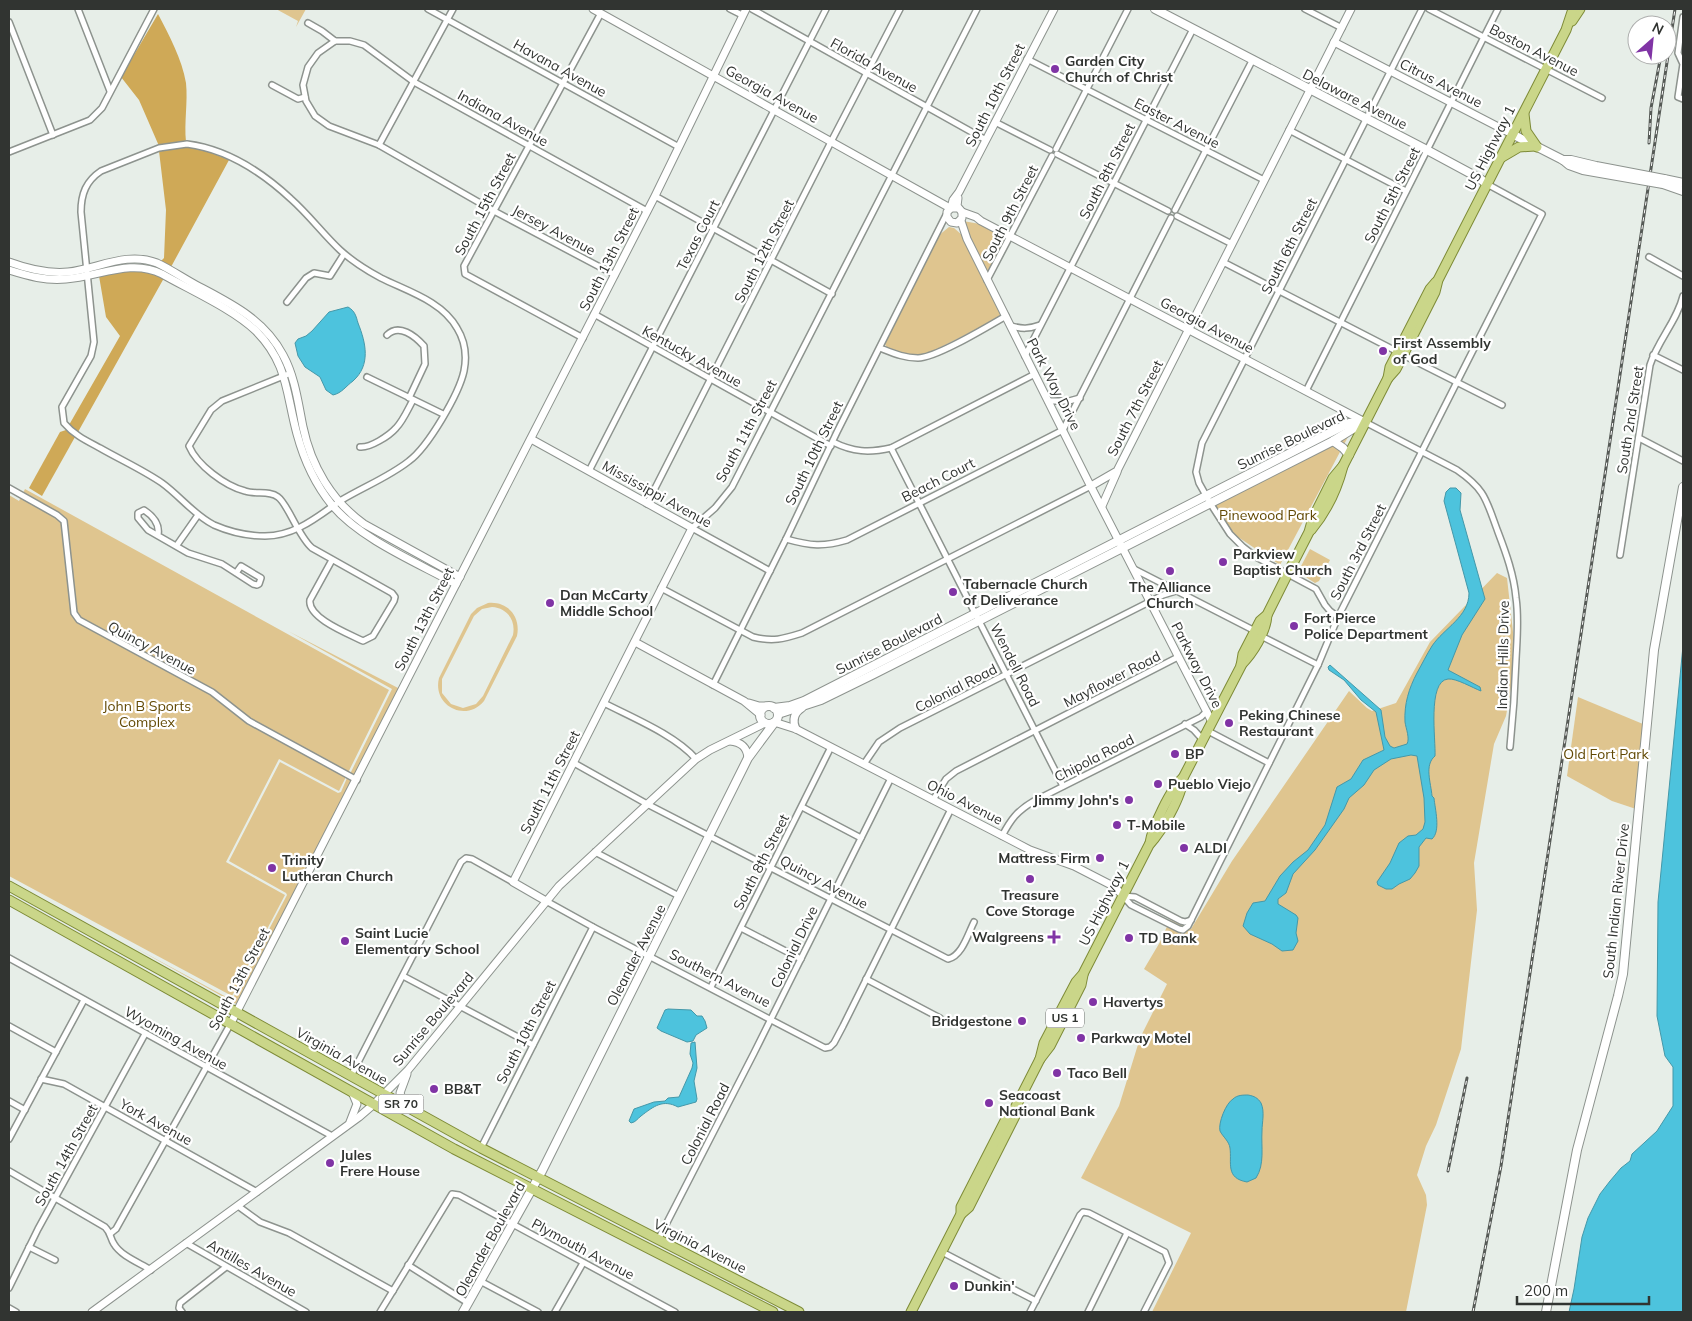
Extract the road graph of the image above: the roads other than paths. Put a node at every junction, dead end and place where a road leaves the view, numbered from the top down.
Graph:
1 (78, 9) edge
2 (428, 9) edge
3 (453, 9) edge
4 (593, 9) edge
5 (730, 9) edge
6 (752, 9) edge
7 (826, 9) edge
8 (900, 9) edge
9 (977, 9) edge
10 (1054, 9) edge
11 (1128, 9) edge
12 (1155, 9) edge
13 (1305, 9) edge
14 (1351, 9) edge
15 (1422, 9) edge
16 (1428, 9) edge
17 (1498, 9) edge
18 (1573, 9) edge
19 (1580, 9) edge
20 (153, 10) edge
21 (744, 12) edge
22 (601, 13) junction
23 (1683, 18) edge
24 (448, 19) junction
25 (9, 22) edge
26 (308, 23) dead end
27 (1342, 28) junction
28 (1193, 29) junction
29 (1566, 30) junction
30 (1484, 37) junction
31 (335, 41) junction
32 (810, 41) junction
33 (1334, 42) junction
34 (1028, 59) junction
35 (1253, 59) junction
36 (1546, 69) junction
37 (1390, 71) junction
38 (867, 74) junction
39 (714, 75) junction
40 (414, 82) junction
41 (564, 83) junction
42 (272, 85) dead end
43 (1087, 89) junction
44 (1310, 90) junction
45 (110, 91) junction
46 (305, 97) junction
47 (1602, 98) dead end
48 (1681, 98) edge
49 (1451, 102) junction
50 (926, 107) junction
51 (774, 109) junction
52 (1525, 110) junction
53 (1366, 119) junction
54 (1146, 120) junction
55 (995, 122) junction
56 (1289, 130) junction
57 (1512, 134) junction
58 (53, 135) junction
59 (986, 140) junction
60 (831, 141) junction
61 (379, 146) junction
62 (529, 146) junction
63 (1536, 146) junction
64 (680, 147) junction
65 (1427, 150) junction
66 (1206, 151) junction
67 (9, 152) edge
68 (1054, 152) junction
69 (1500, 159) junction
70 (1345, 160) junction
71 (892, 174) junction
72 (1264, 180) junction
73 (1664, 182) junction
74 (1114, 183) junction
75 (1683, 183) edge
76 (1487, 184) junction
77 (1406, 191) junction
78 (1683, 191) edge
79 (655, 196) junction
80 (494, 211) junction
81 (647, 211) junction
82 (1168, 211) junction
83 (1176, 213) junction
84 (1542, 214) joint
85 (954, 215) junction
86 (1170, 218) junction
87 (714, 228) junction
88 (1010, 237) junction
89 (1232, 244) junction
90 (344, 254) junction
91 (1649, 257) dead end
92 (772, 260) junction
93 (9, 262) edge
94 (1223, 262) junction
95 (140, 263) junction
96 (87, 268) junction
97 (1070, 268) junction
98 (9, 270) edge
99 (28, 273) junction
100 (615, 275) junction
101 (54, 276) junction
102 (88, 276) junction
103 (1683, 276) edge
104 (987, 280) junction
105 (1279, 290) junction
106 (832, 294) junction
107 (1683, 296) edge
108 (1129, 299) junction
109 (287, 302) dead end
110 (594, 314) junction
111 (1006, 316) junction
112 (1340, 322) junction
113 (1041, 324) junction
114 (1011, 326) junction
115 (1188, 329) junction
116 (387, 335) dead end
117 (582, 338) junction
118 (653, 347) junction
119 (880, 348) junction
120 (1400, 353) junction
121 (1653, 355) junction
122 (1026, 356) junction
123 (1244, 359) junction
124 (1683, 370) edge
125 (288, 374) junction
126 (1034, 374) junction
127 (367, 377) dead end
128 (712, 380) junction
129 (1457, 382) junction
130 (1306, 390) junction
131 (1080, 398) junction
132 (411, 399) junction
133 (1048, 401) junction
134 (1502, 404) dead end
135 (771, 412) junction
136 (443, 414) junction
137 (1365, 422) junction
138 (1063, 430) junction
139 (1639, 438) junction
140 (531, 439) junction
141 (1333, 441) junction
142 (832, 444) junction
143 (360, 447) dead end
144 (891, 448) junction
145 (1422, 452) junction
146 (1348, 455) junction
147 (1683, 461) edge
148 (589, 471) junction
149 (1117, 471) junction
150 (1091, 486) junction
151 (9, 488) edge
152 (1683, 488) edge
153 (1208, 500) junction
154 (919, 503) junction
155 (336, 504) junction
156 (647, 504) junction
157 (1102, 506) junction
158 (198, 515) junction
159 (692, 528) junction
160 (297, 529) junction
161 (158, 535) junction
162 (786, 539) junction
163 (1121, 543) junction
164 (177, 545) junction
165 (1620, 555) dead end
166 (948, 559) junction
167 (332, 560) junction
168 (1134, 569) junction
169 (770, 571) junction
170 (236, 573) junction
171 (1288, 574) junction
172 (458, 580) junction
173 (662, 588) junction
174 (1176, 591) junction
175 (1151, 602) junction
176 (978, 617) junction
177 (1338, 617) junction
178 (740, 631) junction
179 (1257, 633) junction
180 (634, 642) junction
181 (1178, 657) junction
182 (1318, 665) junction
183 (1007, 675) junction
184 (713, 685) junction
185 (744, 701) junction
186 (604, 703) junction
187 (802, 708) junction
188 (1207, 711) junction
189 (770, 717) junction
190 (1212, 722) junction
191 (1185, 724) junction
192 (796, 729) junction
193 (1036, 731) junction
194 (1208, 731) junction
195 (1203, 740) junction
196 (730, 741) junction
197 (831, 747) junction
198 (1510, 747) dead end
199 (748, 758) junction
200 (696, 759) junction
201 (574, 763) junction
202 (1270, 763) junction
203 (864, 764) junction
204 (891, 778) junction
205 (356, 780) junction
206 (1063, 786) junction
207 (933, 800) junction
208 (647, 804) junction
209 (802, 807) junction
210 (950, 809) junction
211 (710, 836) junction
212 (1002, 836) junction
213 (861, 838) junction
214 (595, 852) junction
215 (772, 867) junction
216 (514, 882) junction
217 (9, 886) edge
218 (679, 896) junction
219 (1123, 896) junction
220 (831, 898) junction
221 (9, 900) edge
222 (546, 901) junction
223 (1192, 920) junction
224 (974, 922) dead end
225 (81, 926) junction
226 (593, 927) junction
227 (741, 928) junction
228 (1186, 928) joint
229 (891, 930) junction
230 (75, 937) junction
231 (650, 956) junction
232 (9, 958) edge
233 (801, 959) junction
234 (403, 976) junction
235 (866, 979) junction
236 (711, 987) junction
237 (84, 1000) junction
238 (461, 1006) junction
239 (236, 1012) junction
240 (771, 1018) junction
241 (940, 1018) dead end
242 (231, 1023) junction
243 (9, 1026) edge
244 (145, 1034) junction
245 (534, 1045) junction
246 (56, 1052) junction
247 (206, 1067) junction
248 (408, 1070) junction
249 (351, 1076) junction
250 (41, 1079) junction
251 (352, 1092) junction
252 (384, 1094) junction
253 (9, 1101) edge
254 (374, 1104) junction
255 (405, 1106) junction
256 (105, 1107) junction
257 (25, 1110) junction
258 (349, 1124) junction
259 (332, 1136) junction
260 (9, 1139) edge
261 (166, 1140) junction
262 (481, 1148) junction
263 (9, 1171) edge
264 (538, 1178) junction
265 (532, 1190) junction
266 (257, 1192) junction
267 (55, 1198) junction
268 (238, 1206) junction
269 (512, 1224) junction
270 (111, 1233) junction
271 (1127, 1233) junction
272 (658, 1240) junction
273 (186, 1243) junction
274 (29, 1247) junction
275 (942, 1252) junction
276 (55, 1260) dead end
277 (583, 1263) junction
278 (408, 1266) junction
279 (226, 1267) junction
280 (152, 1270) junction
281 (703, 1276) junction
282 (732, 1278) junction
283 (480, 1281) junction
284 (9, 1288) edge
285 (393, 1292) junction
286 (1036, 1302) junction
287 (468, 1303) junction
288 (9, 1308) edge
289 (16, 1312) edge
290 (92, 1312) edge
291 (182, 1312) edge
292 (306, 1312) edge
293 (380, 1312) edge
294 (463, 1312) edge
295 (538, 1312) edge
296 (555, 1312) edge
297 (675, 1312) edge
298 (773, 1312) edge
299 (799, 1312) edge
300 (911, 1312) edge
301 (1030, 1312) edge
302 (1088, 1312) edge
303 (1144, 1312) edge
304 (1546, 1312) edge

1 - 45 street
2 - 24 street, Havana Avenue
3 - 24 street
4 - 22 street, Georgia Avenue
5 - 21 street
6 - 32 street, Florida Avenue
7 - 32 street, Texas Court
8 - 38 street, South 12th Street
9 - 50 street, South 11th Street
10 - 34 street, South 10th Street
11 - 43 street, South 9th Street
12 - 28 main road, Delaware Avenue
13 - 27 street
14 - 27 street, South 7th Street
15 - 37 street, South 6th Street
16 - 30 street, Boston Avenue
17 - 30 street, South 5th Street
18 - 29 main road, US Highway 1 / US 1
19 - 29 main road, US Highway 1 / US 1
20 - 45 street
21 - 39 street, South 13th Street
22 - 39 street, Georgia Avenue
22 - 41 street, South 15th Street
23 - 48 street
24 - 40 street
24 - 41 street, Havana Avenue
25 - 58 street
26 - 31 street
27 - 33 street, South 7th Street
28 - 35 main road, Delaware Avenue
28 - 54 street, South 8th Street
29 - 36 main road, US Highway 1 / US 1
30 - 36 street, Boston Avenue
30 - 49 street, South 5th Street
31 - 40 street, Indiana Avenue
31 - 46 street
32 - 38 street, Florida Avenue
32 - 51 street, Texas Court
33 - 37 street, Citrus Avenue
33 - 44 street, South 7th Street
34 - 43 street, Easter Avenue
34 - 55 street, South 10th Street
35 - 44 main road, Delaware Avenue
35 - 66 street
36 - 47 street, Boston Avenue
36 - 52 main road, US Highway 1 / US 1
37 - 49 street, Citrus Avenue
37 - 53 street, South 6th Street
38 - 50 street, Florida Avenue
38 - 60 street, South 12th Street
39 - 51 street, Georgia Avenue
39 - 64 street, South 13th Street
40 - 61 street
40 - 62 street, Indiana Avenue
41 - 62 street, South 15th Street
41 - 64 street, Havana Avenue
42 - 46 street
43 - 54 street, Easter Avenue
43 - 68 street, South 9th Street
44 - 53 main road, Delaware Avenue
44 - 56 street, South 7th Street
45 - 58 street
46 - 61 street
49 - 57 street, Citrus Avenue
49 - 65 street, South 5th Street
50 - 59 street, Florida Avenue
50 - 71 street, South 11th Street
51 - 60 street, Georgia Avenue
51 - 87 street, Texas Court
52 - 57 main road, US Highway 1 / US 1
52 - 63 main road
53 - 65 main road, Delaware Avenue
53 - 70 street, South 6th Street
54 - 66 street, Easter Avenue
54 - 74 street, South 8th Street
55 - 59 street, South 10th Street
55 - 68 street
56 - 70 street
56 - 72 street, South 7th Street
57 - 63 main road, Citrus Avenue
57 - 69 main road, US Highway 1 / US 1
58 - 67 street
59 - 85 street, South 10th Street
60 - 71 street, Georgia Avenue
60 - 92 street, South 12th Street
61 - 80 street, Jersey Avenue
62 - 80 street, South 15th Street
62 - 81 street, Indiana Avenue
63 - 69 main road
63 - 73 main road, Citrus Avenue, bridge
64 - 79 street, South 13th Street
65 - 76 main road, Delaware Avenue
65 - 77 street, South 5th Street
66 - 72 street, Easter Avenue
66 - 83 street
68 - 74 street
68 - 88 street, South 9th Street
69 - 76 main road, US Highway 1 / US 1
70 - 77 street
70 - 105 street, South 6th Street
71 - 85 street, Georgia Avenue
71 - 106 street, South 11th Street
72 - 89 street, South 7th Street
73 - 75 main road, Citrus Avenue
73 - 78 main road, Citrus Avenue
74 - 82 street
74 - 97 street, South 8th Street
76 - 84 street, Delaware Avenue
76 - 120 main road, US Highway 1 / US 1
77 - 112 street, South 5th Street
79 - 81 street, South 13th Street
79 - 87 street
80 - 100 street, Jersey Avenue
80 - 117 street, South 15th Street
81 - 100 street, South 13th Street
82 - 83 street
82 - 86 street
83 - 86 street
83 - 89 street
84 - 129 street, South 3rd Street
85 - 88 street, Georgia Avenue
85 - 104 street, Park Way Drive
85 - 119 street, South 10th Street
86 - 108 street
87 - 92 street
87 - 118 street, Texas Court
88 - 97 street, Georgia Avenue
88 - 104 street, South 9th Street
89 - 94 street, South 7th Street
90 - 96 street
90 - 109 street
90 - 136 street
91 - 103 street
92 - 106 street
92 - 128 street, South 12th Street
93 - 99 street
94 - 105 street
94 - 115 street, South 7th Street
95 - 96 street
95 - 102 street
95 - 125 street
96 - 101 street
96 - 102 street
97 - 108 street, Georgia Avenue
97 - 113 street, South 8th Street
98 - 99 street
99 - 101 street
100 - 110 street, South 13th Street
101 - 102 street
102 - 158 street
104 - 111 street, Park Way Drive
105 - 112 street
105 - 123 street, South 6th Street
106 - 135 street, South 11th Street
107 - 121 street, South 2nd Street
108 - 115 street, Georgia Avenue
108 - 131 street
110 - 117 street, South 13th Street
110 - 118 street, Kentucky Avenue
111 - 114 street, Park Way Drive
111 - 119 street
112 - 120 street
112 - 130 street, South 5th Street
113 - 114 street
113 - 122 street, South 8th Street
114 - 122 street, Park Way Drive
115 - 123 street, Georgia Avenue
115 - 149 street, South 7th Street
116 - 132 street
117 - 140 street, South 13th Street
118 - 128 street, Kentucky Avenue
118 - 148 street, Texas Court
119 - 142 street, South 10th Street
120 - 129 street
120 - 137 main road, US Highway 1 / US 1
121 - 124 street
121 - 139 street, South 2nd Street
122 - 126 street, Park Way Drive
123 - 130 street, Georgia Avenue
123 - 153 street, South 6th Street
125 - 155 street
125 - 160 street
126 - 133 street, Park Way Drive
126 - 144 street
127 - 132 street
128 - 135 street, Kentucky Avenue
128 - 156 street, South 12th Street
129 - 134 street
129 - 145 street, South 3rd Street
130 - 137 street, Georgia Avenue
131 - 133 street
131 - 138 street
132 - 136 street
132 - 143 street
133 - 138 street, Park Way Drive
135 - 142 street, Kentucky Avenue
135 - 159 street, South 11th Street
136 - 155 street
137 - 141 main road, Sunrise Boulevard
137 - 145 street, Georgia Avenue
137 - 146 main road, US Highway 1 / US 1
137 - 153 main road, Sunrise Boulevard
138 - 150 street, Park Way Drive
138 - 154 street, Beach Court
139 - 147 street
139 - 165 street, South 2nd Street
140 - 148 street, Mississippi Avenue
140 - 172 street, South 13th Street
141 - 146 main road
141 - 153 main road, Sunrise Boulevard
142 - 144 street
142 - 162 street, South 10th Street
144 - 154 street, Wendell Road
145 - 177 street, South 3rd Street
145 - 198 street, Indian Hills Drive
146 - 171 main road, US Highway 1 / US 1
148 - 156 street, Mississippi Avenue
149 - 150 street, South 7th Street
149 - 157 street
150 - 157 street, Park Way Drive
150 - 166 street, South 7th Street
151 - 205 street, Quincy Avenue
152 - 304 main road, South Indian River Drive
153 - 163 main road, Sunrise Boulevard
153 - 171 street, South 6th Street
154 - 162 street, Beach Court
154 - 166 street, Wendell Road
155 - 160 street
155 - 172 street
156 - 159 street, Mississippi Avenue
157 - 163 street, Park Way Drive
158 - 160 street
158 - 164 street
159 - 169 street, Mississippi Avenue
159 - 173 street, South 11th Street
160 - 167 street
161 - 161 street
161 - 164 street
162 - 169 street, South 10th Street
163 - 168 street, Parkway Drive
163 - 176 main road, Sunrise Boulevard
164 - 170 street
166 - 176 street, Wendell Road
166 - 178 street, South 7th Street
167 - 167 street
168 - 174 street
168 - 175 street, Parkway Drive
169 - 178 street, South 10th Street
170 - 170 street
171 - 177 street, South 6th Street
171 - 179 main road, US Highway 1 / US 1
172 - 205 street, South 13th Street
173 - 178 street, South 7th Street
173 - 180 street, South 11th Street
174 - 175 street, Colonial Road
174 - 179 street
175 - 181 street, Parkway Drive
175 - 183 street, Colonial Road
176 - 183 street, Wendell Road
176 - 187 main road, Sunrise Boulevard
176 - 189 main road, Sunrise Boulevard
177 - 182 street, South 3rd Street
178 - 184 street, South 10th Street
179 - 182 street
179 - 190 main road, US Highway 1 / US 1
180 - 184 street, Ohio Avenue
180 - 186 street, South 11th Street
181 - 188 street, Parkway Drive
181 - 193 street, Mayflower Road
182 - 202 street, South 3rd Street
183 - 193 street, Wendell Road
183 - 203 street, Colonial Road
184 - 185 street, Ohio Avenue
185 - 189 street, Ohio Avenue
185 - 189 street, Ohio Avenue
186 - 200 street
186 - 201 street, South 11th Street
187 - 189 main road, Sunrise Boulevard
187 - 192 street
188 - 190 street, Parkway Drive
188 - 191 street, Chipola Road
189 - 192 street, Ohio Avenue
189 - 196 street, Sunrise Boulevard
189 - 199 main road, Oleander Avenue
190 - 194 main road, US Highway 1 / US 1
191 - 195 street
191 - 206 street, Chipola Road
192 - 197 street, Ohio Avenue
193 - 206 street, Wendell Road
193 - 207 street, Mayflower Road
194 - 195 main road, US Highway 1 / US 1
194 - 202 street, Parkway Drive
195 - 219 main road, US Highway 1 / US 1
196 - 199 street
196 - 200 street, Sunrise Boulevard
197 - 203 street, Ohio Avenue
197 - 209 street, South 8th Street
199 - 211 main road, Oleander Avenue
200 - 208 street, Sunrise Boulevard
201 - 208 street, Quincy Avenue
201 - 216 street, South 11th Street
202 - 223 street, South 3rd Street
203 - 204 street, Ohio Avenue
204 - 207 street, Ohio Avenue
204 - 213 street, Colonial Drive
205 - 239 street, South 13th Street
206 - 212 street, Chipola Road
207 - 210 street, Ohio Avenue
208 - 211 street, Quincy Avenue
208 - 214 street, Sunrise Boulevard
209 - 213 street
209 - 215 street, South 8th Street
210 - 212 street, Ohio Avenue
210 - 229 street
211 - 215 street, Quincy Avenue
211 - 218 main road, Oleander Avenue
212 - 219 street, Ohio Avenue
213 - 220 street, Colonial Drive
214 - 218 street
214 - 222 street, Sunrise Boulevard
215 - 220 street, Quincy Avenue
215 - 227 street, South 8th Street
216 - 222 street, Southern Avenue
216 - 234 street, Southern Avenue
217 - 225 main road, Virginia Avenue / SR 70
218 - 231 main road, Oleander Avenue
219 - 223 street, Ohio Avenue
219 - 228 street, Ohio Avenue
219 - 275 main road, US Highway 1 / US 1
220 - 229 street, Quincy Avenue
220 - 233 street, Colonial Drive
221 - 230 main road, Virginia Avenue / SR 70
222 - 226 street, Southern Avenue
222 - 238 street, Sunrise Boulevard
223 - 228 street, South 3rd Street
224 - 229 street, Quincy Avenue
225 - 230 street
225 - 239 main road, Virginia Avenue / SR 70
226 - 231 street, Southern Avenue
226 - 245 street, South 10th Street
227 - 233 street
227 - 236 street, South 8th Street
229 - 235 street
230 - 242 main road, Virginia Avenue / SR 70
231 - 236 street, Southern Avenue
231 - 264 main road, Oleander Avenue
232 - 237 street, Wyoming Avenue
233 - 240 street, Colonial Drive
234 - 238 street
234 - 249 street
235 - 240 street, Southern Avenue
235 - 241 street
236 - 240 street, Southern Avenue
237 - 244 street, Wyoming Avenue
237 - 246 street
238 - 245 street
238 - 248 street, Sunrise Boulevard
239 - 242 street, South 13th Street
239 - 249 main road, Virginia Avenue / SR 70
240 - 272 street, Colonial Road
242 - 247 street, South 13th Street
242 - 251 main road, Virginia Avenue / SR 70
243 - 246 street
244 - 247 street, Wyoming Avenue
244 - 256 street, South 14th Street
245 - 262 street, South 10th Street
246 - 250 street
247 - 259 street, Wyoming Avenue
247 - 261 street, South 13th Street
248 - 252 street, Sunrise Boulevard
248 - 255 street
249 - 252 main road, Virginia Avenue / SR 70
250 - 256 street, York Avenue
250 - 257 street
251 - 254 main road, Virginia Avenue / SR 70
251 - 258 street
252 - 254 street, Sunrise Boulevard
252 - 255 main road, Virginia Avenue / SR 70
253 - 257 street
254 - 258 street, Sunrise Boulevard
254 - 265 main road, Virginia Avenue / SR 70
255 - 262 main road, Virginia Avenue / SR 70
256 - 261 street, York Avenue
256 - 267 street, South 14th Street
257 - 260 street
258 - 259 street, Sunrise Boulevard
259 - 266 street, Sunrise Boulevard
261 - 266 street, York Avenue
261 - 270 street, South 13th Street
262 - 264 main road, Virginia Avenue / SR 70
263 - 267 street
264 - 265 main road, Oleander Boulevard
264 - 272 main road, Virginia Avenue / SR 70
265 - 269 main road, Oleander Boulevard
265 - 281 main road, Virginia Avenue / SR 70
266 - 268 street, Sunrise Boulevard
267 - 270 street
267 - 274 street, South 14th Street
268 - 273 street, Sunrise Boulevard
268 - 285 street
269 - 277 street, Plymouth Avenue
269 - 278 street, Plymouth Avenue
269 - 283 main road, Oleander Boulevard
270 - 280 street
271 - 286 street
271 - 302 street
271 - 303 street
272 - 282 main road, Virginia Avenue / SR 70
273 - 279 street, Antilles Avenue
273 - 280 street, Sunrise Boulevard
274 - 276 street
274 - 284 street, South 14th Street
275 - 286 street
275 - 300 main road, US Highway 1 / US 1
277 - 296 street
277 - 297 street, Plymouth Avenue
278 - 285 street
278 - 287 street
279 - 291 street
279 - 292 street, Antilles Avenue
280 - 290 street, Sunrise Boulevard
281 - 282 main road
281 - 298 main road, Virginia Avenue / SR 70
282 - 299 main road, Virginia Avenue / SR 70
283 - 287 main road, Oleander Boulevard
283 - 295 street
285 - 293 street
286 - 301 street
287 - 294 main road, Oleander Boulevard
288 - 289 street

